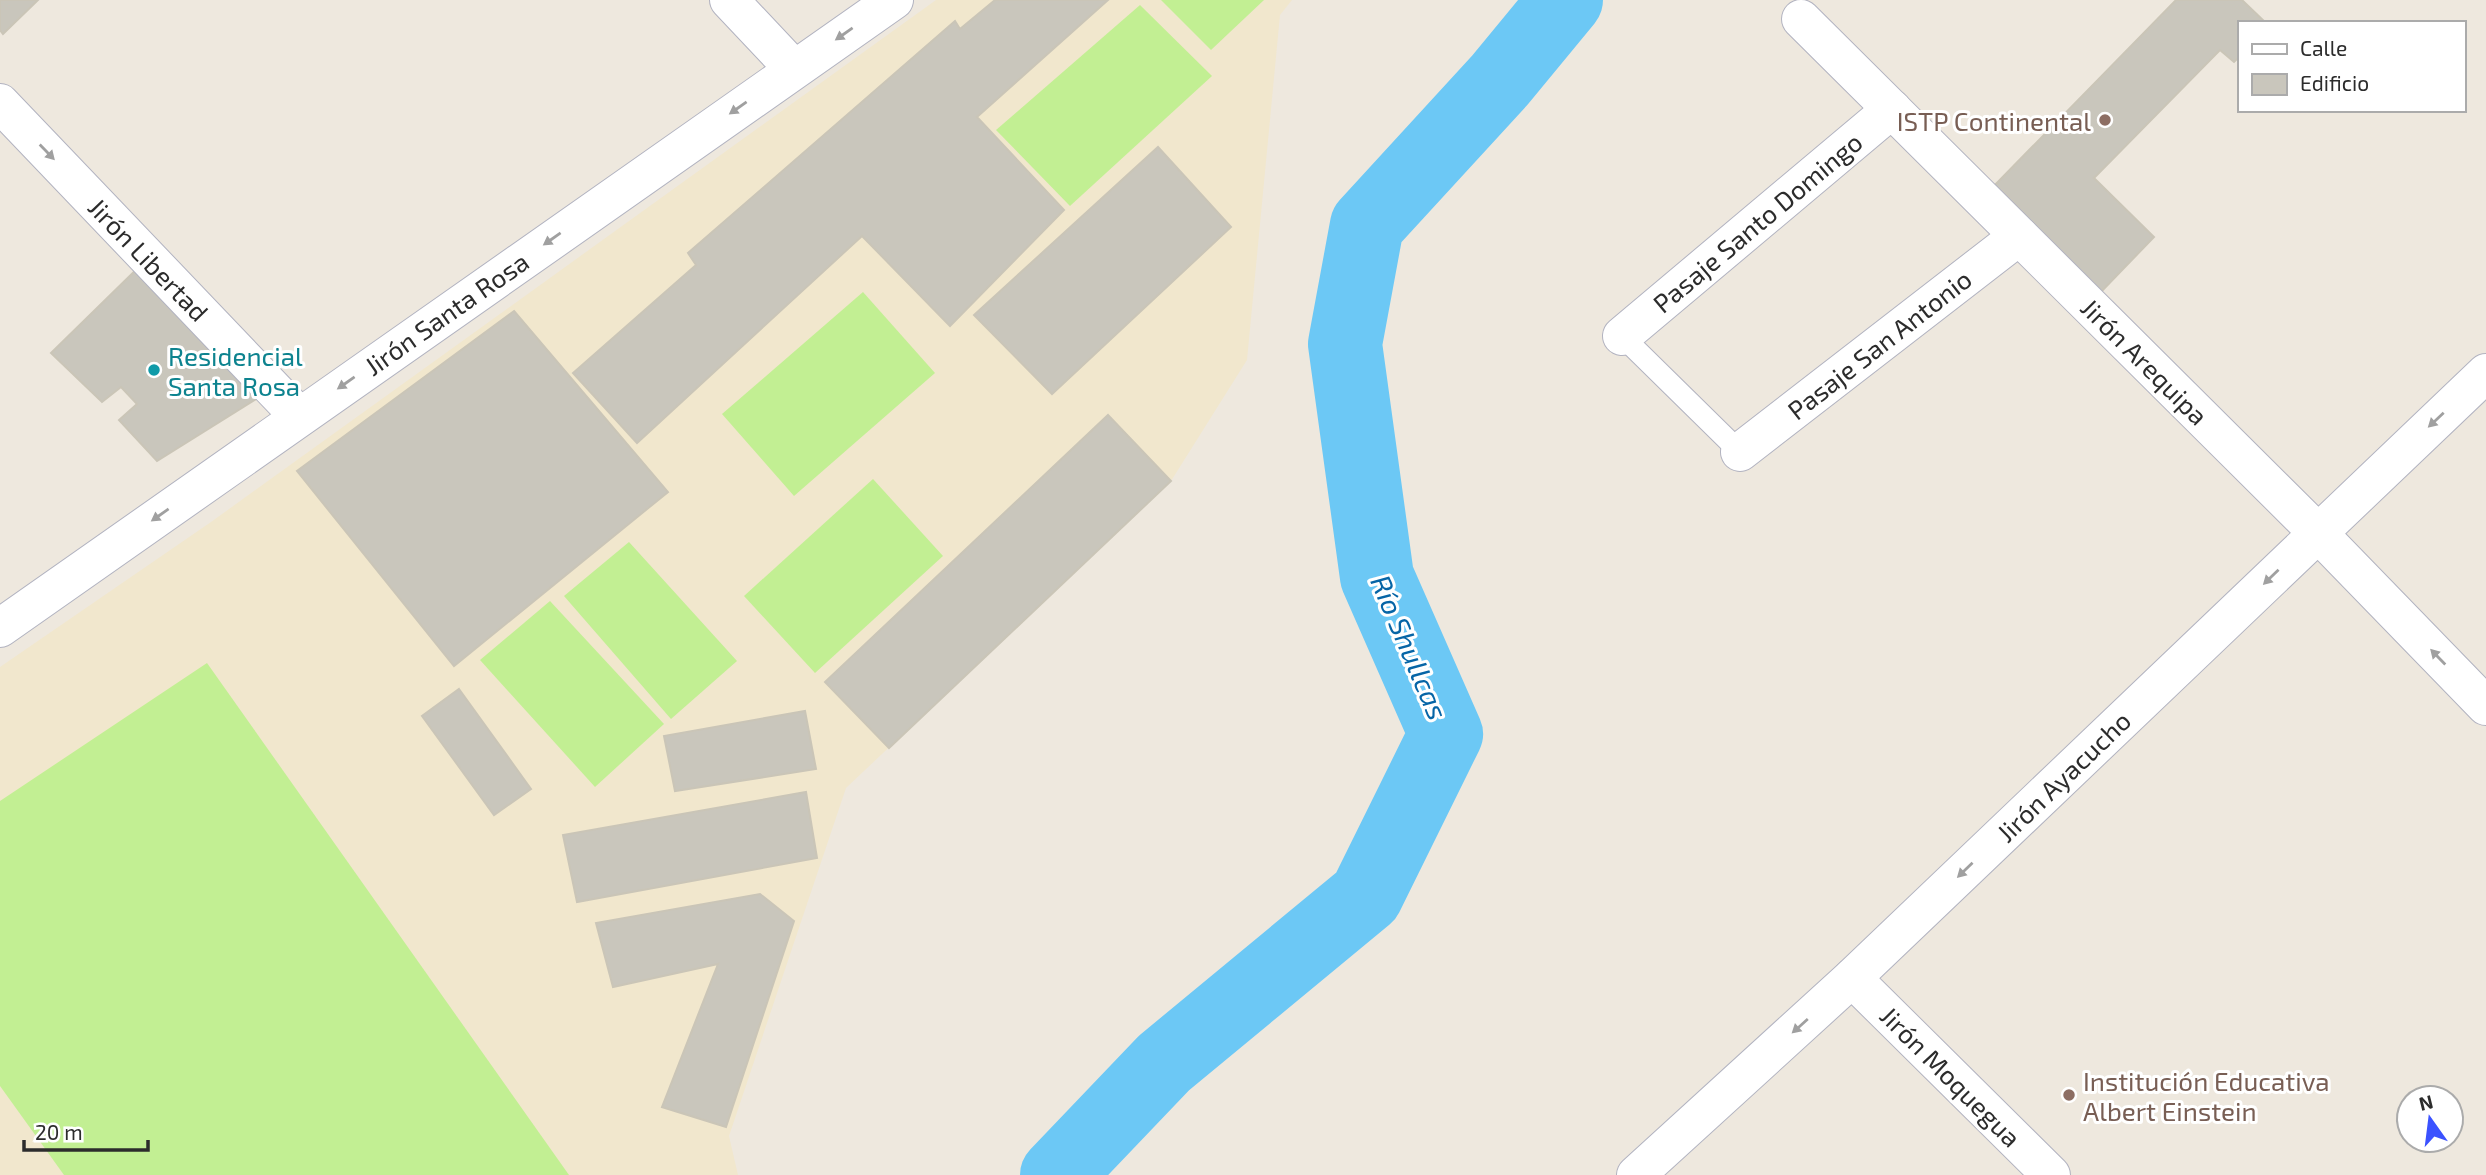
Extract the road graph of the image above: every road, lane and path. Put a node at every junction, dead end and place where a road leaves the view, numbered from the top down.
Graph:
1 (729, 0) edge
2 (894, 0) edge
3 (1801, 19) dead end
4 (794, 69) junction
5 (0, 103) edge
6 (1892, 109) junction
7 (2019, 236) junction
8 (1622, 336) joint
9 (2486, 373) edge
10 (299, 416) junction
11 (1740, 452) joint
12 (2318, 533) junction
13 (0, 628) edge
14 (2486, 706) edge
15 (1852, 978) junction
16 (1636, 1175) edge
17 (2051, 1175) edge

1 - 4 street
2 -> 4 street, Jirón Santa Rosa
3 - 6 street, Jirón Arequipa
4 -> 10 street, Jirón Santa Rosa
5 -> 10 street, Jirón Libertad
6 - 7 street, Jirón Arequipa
6 - 8 street, Pasaje Santo Domingo
7 - 11 street, Pasaje San Antonio
7 - 12 street, Jirón Arequipa
8 - 11 lane
9 -> 12 street, Jirón Ayacucho
10 -> 13 street, Jirón Santa Rosa
14 -> 12 street, Jirón Arequipa
12 -> 15 street, Jirón Ayacucho
15 -> 16 street, Jirón Ayacucho
15 - 17 street, Jirón Moquegua

